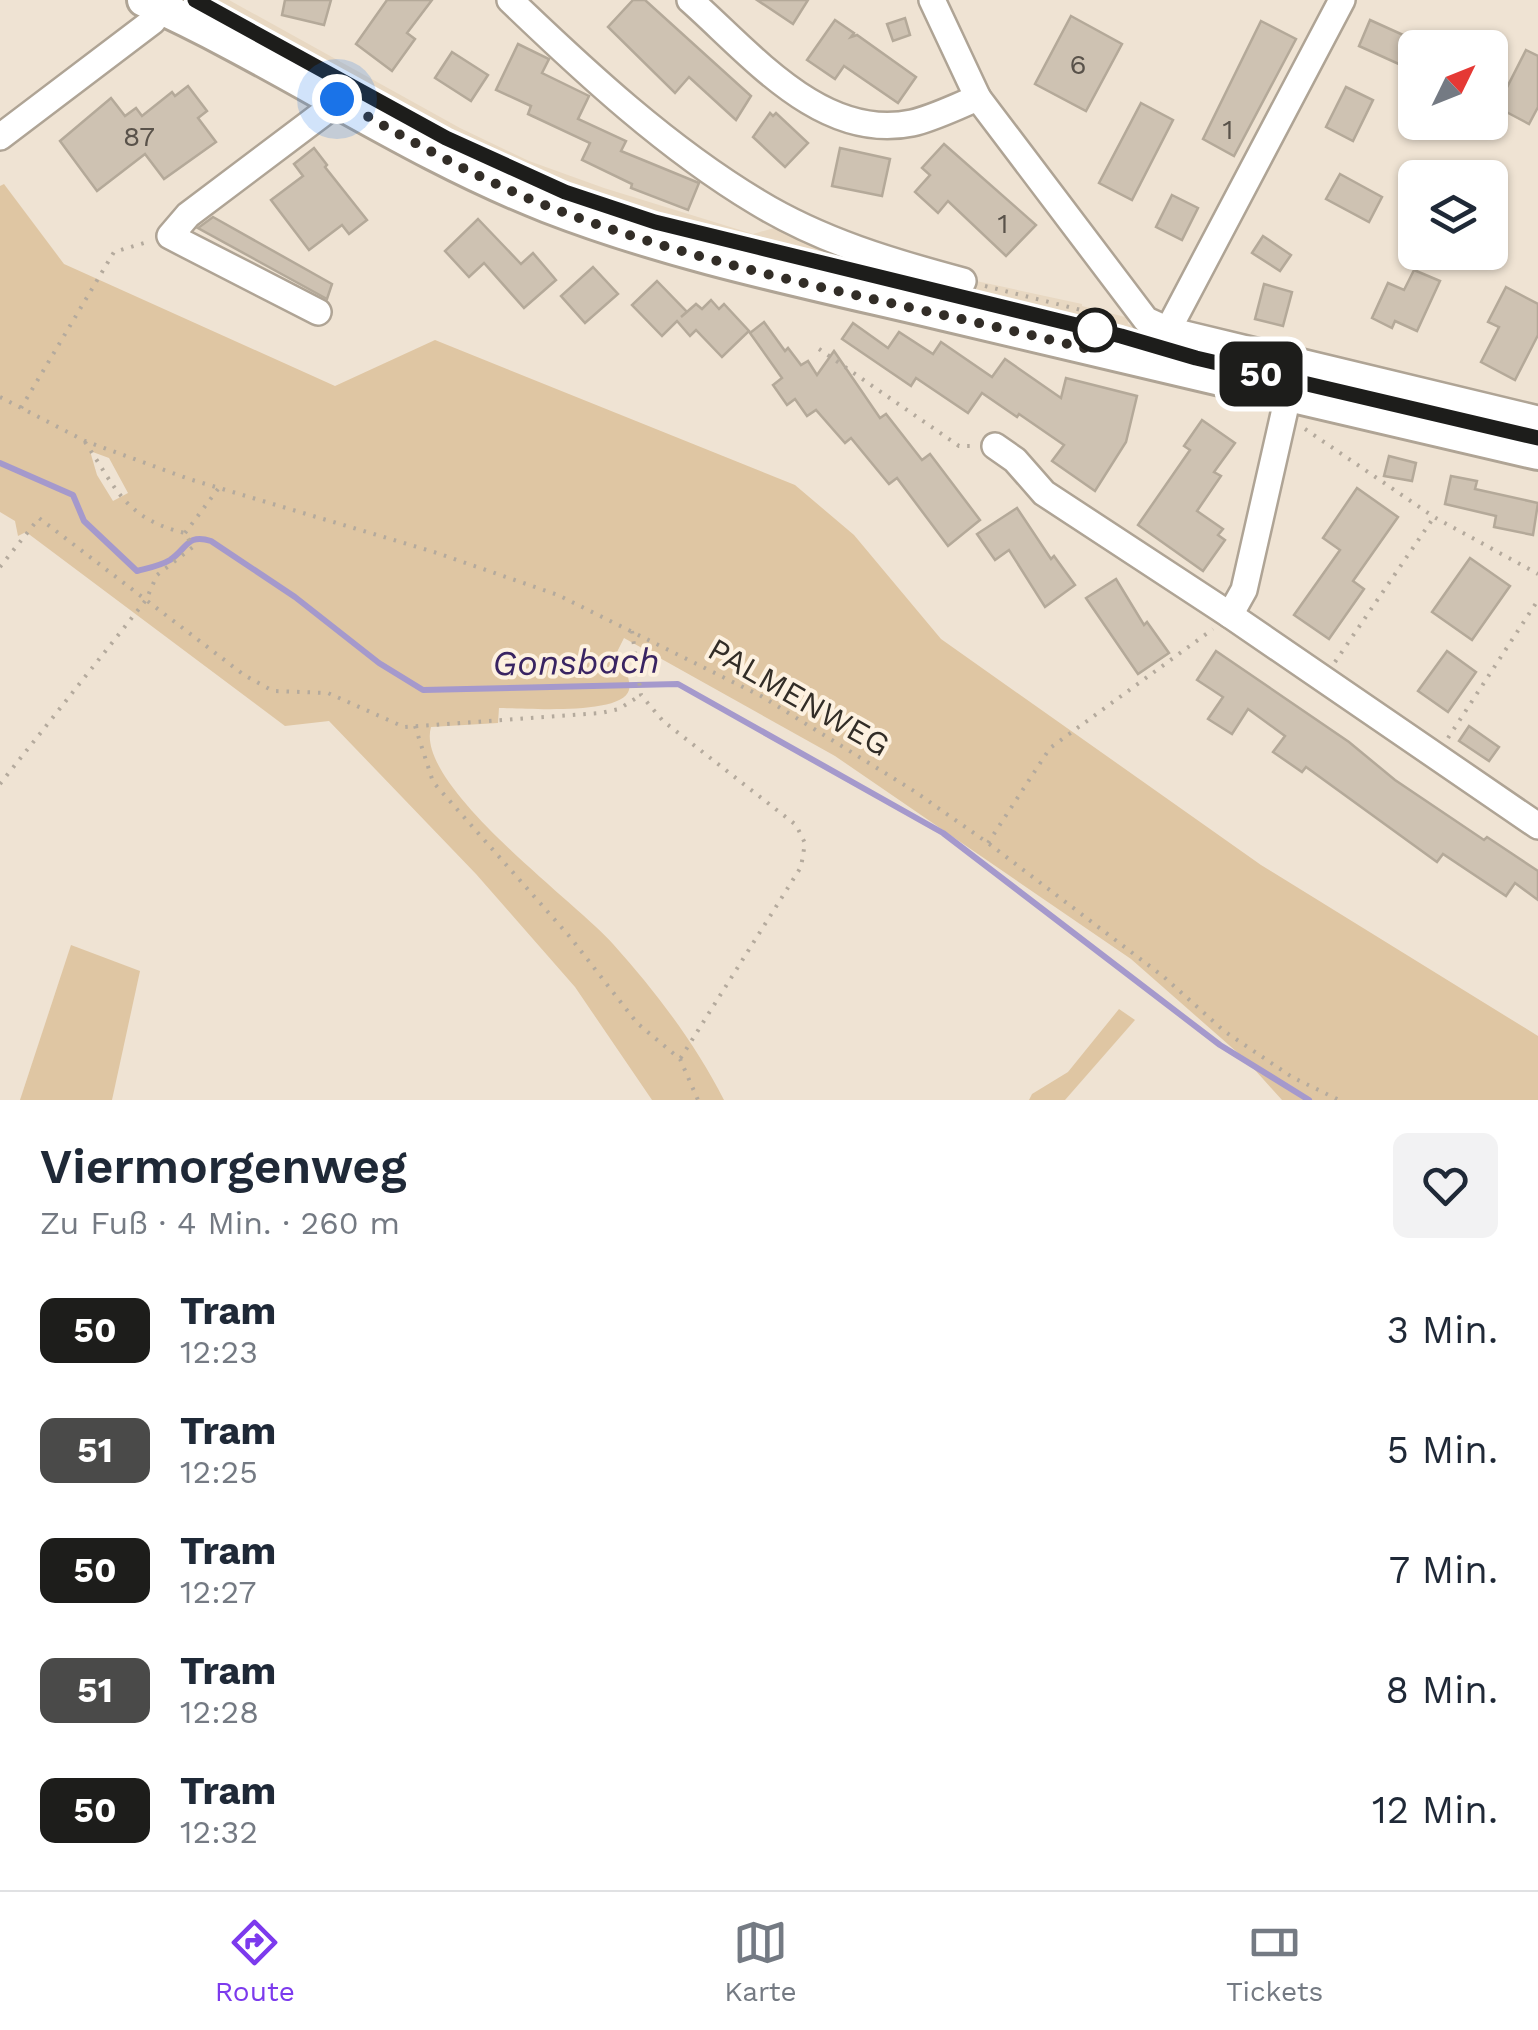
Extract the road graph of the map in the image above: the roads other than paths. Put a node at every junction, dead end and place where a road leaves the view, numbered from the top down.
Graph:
1 (510, 0) edge
2 (690, 0) edge
3 (932, 0) edge
4 (1342, 0) edge
5 (153, 4) edge
6 (978, 98) junction
7 (337, 99) junction
8 (0, 136) edge
9 (974, 283) road end
10 (318, 312) dead end
11 (1168, 330) junction
12 (1160, 365) junction
13 (1288, 396) junction
14 (1538, 418) edge
15 (995, 446) dead end
16 (1538, 453) edge
17 (1226, 618) junction
18 (1538, 826) edge

1 - 9 street
2 - 6 street
3 - 6 street
4 - 11 street
5 - 7 main road
5 - 8 street
6 - 11 street
7 - 10 street
7 - 12 main road
11 - 12 street
11 - 14 street
12 - 13 main road
13 - 16 main road
13 - 17 street
15 - 17 street
17 - 18 street

